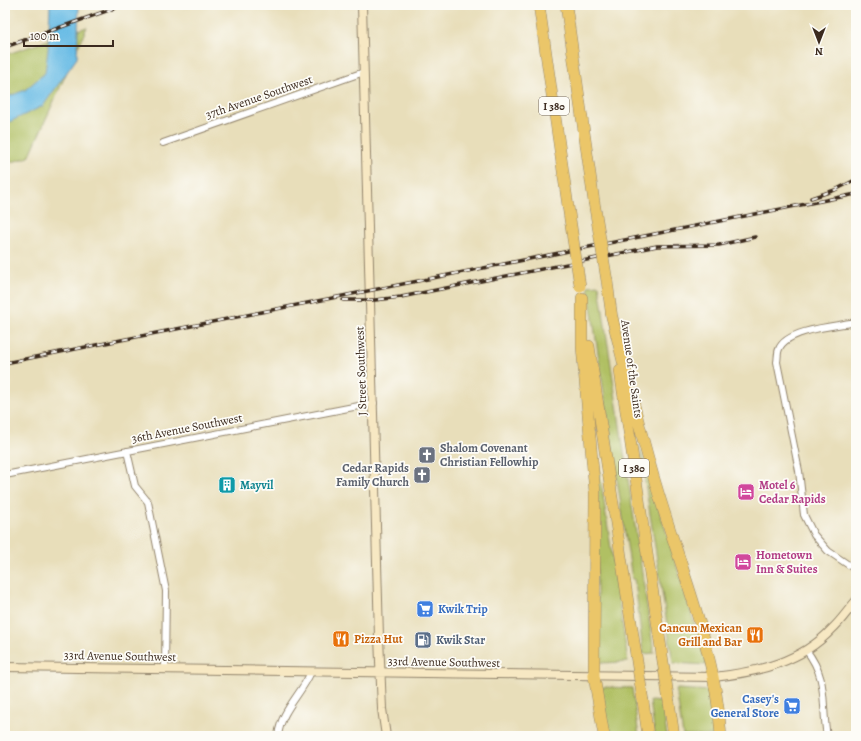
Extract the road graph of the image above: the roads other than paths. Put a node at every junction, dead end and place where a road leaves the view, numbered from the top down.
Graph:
1 (362, 5) edge
2 (539, 5) edge
3 (566, 5) edge
4 (364, 72) junction
5 (162, 143) dead end
6 (582, 298) junction
7 (611, 313) junction
8 (856, 322) edge
9 (374, 403) junction
10 (127, 451) junction
11 (5, 475) edge
12 (856, 570) edge
13 (856, 600) edge
14 (806, 650) junction
15 (5, 667) edge
16 (165, 669) junction
17 (311, 672) junction
18 (381, 672) junction
19 (594, 676) junction
20 (714, 677) junction
21 (278, 736) edge
22 (386, 736) edge
23 (604, 736) edge
24 (648, 736) edge
25 (674, 736) edge
26 (721, 736) edge
27 (827, 736) edge

1 - 4 street, J Street Southwest
2 - 6 highway, I 380, bridge
3 - 7 highway, Avenue of the Saints / I 380, bridge
4 - 5 street, 37th Avenue Southwest
4 - 9 street, J Street Southwest
6 - 19 highway
6 - 24 highway, I 380, bridge
7 - 20 highway
7 - 25 highway, Avenue of the Saints / I 380, bridge
8 - 12 street
9 - 10 street, 36th Avenue Southwest
9 - 18 street, J Street Southwest
10 - 11 street, 36th Avenue Southwest
10 - 16 street
13 - 14 street, 33rd Avenue Southwest
14 - 20 street, 33rd Avenue Southwest
14 - 27 street
15 - 16 street, 33rd Avenue Southwest
16 - 17 street, 33rd Avenue Southwest
17 - 18 street, 33rd Avenue Southwest
17 - 21 street
18 - 19 street, 33rd Avenue Southwest
18 - 22 street, J Street Southwest
19 - 20 street, 33rd Avenue Southwest
19 - 23 highway
20 - 26 highway

